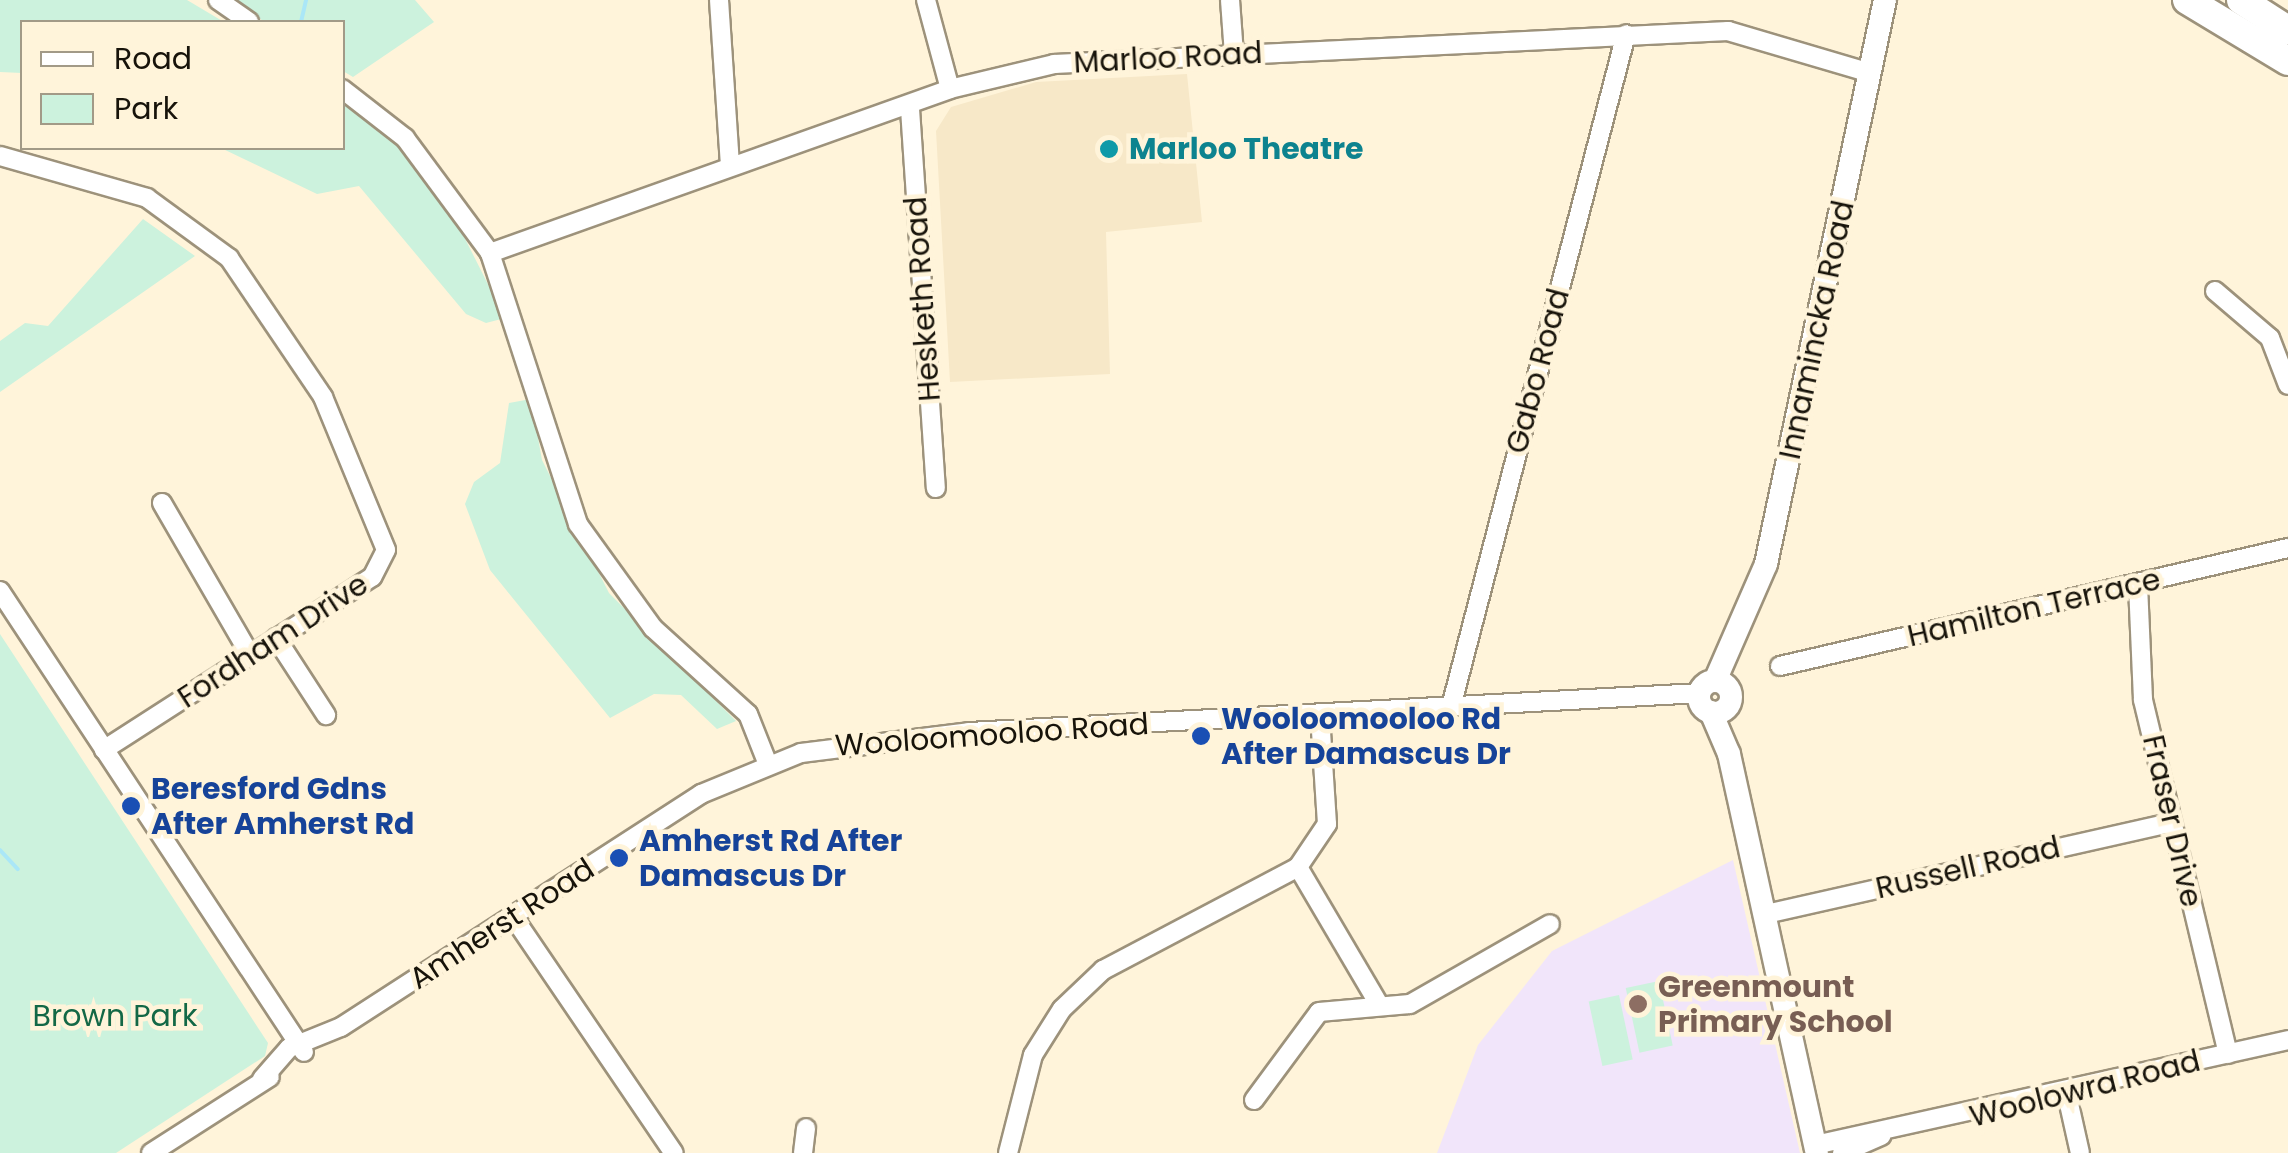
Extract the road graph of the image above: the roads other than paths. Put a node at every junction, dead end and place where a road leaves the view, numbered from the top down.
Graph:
1 (218, 0) edge
2 (718, 0) edge
3 (926, 0) edge
4 (1230, 0) edge
5 (1885, 0) edge
6 (2187, 0) edge
7 (2241, 0) edge
8 (247, 20) edge
9 (2288, 30) edge
10 (1626, 34) junction
11 (1234, 55) junction
12 (2288, 61) edge
13 (1871, 73) junction
14 (950, 89) junction
15 (345, 91) edge
16 (910, 109) junction
17 (0, 156) edge
18 (730, 166) junction
19 (490, 253) junction
20 (2215, 292) dead end
21 (2288, 385) edge
22 (936, 488) dead end
23 (162, 503) dead end
24 (2288, 548) edge
25 (2138, 585) junction
26 (0, 591) edge
27 (276, 638) junction
28 (250, 655) junction
29 (1780, 666) dead end
30 (1708, 697) junction
31 (1451, 707) junction
32 (326, 715) dead end
33 (1320, 715) junction
34 (104, 750) junction
35 (767, 762) junction
36 (2170, 823) junction
37 (1298, 867) junction
38 (519, 914) junction
39 (1766, 914) junction
40 (1550, 924) dead end
41 (1380, 1006) junction
42 (2288, 1040) edge
43 (296, 1050) junction
44 (2228, 1054) junction
45 (2067, 1095) junction
46 (1254, 1100) dead end
47 (806, 1128) dead end
48 (1826, 1149) edge
49 (151, 1153) edge
50 (674, 1153) edge
51 (803, 1153) edge
52 (1008, 1153) edge
53 (2080, 1153) edge

1 - 8 street
2 - 18 street
3 - 14 street
4 - 11 street
5 - 13 main road, Innamincka Road
6 - 12 highway
7 - 9 highway
10 - 11 street, Marloo Road
10 - 13 street, Marloo Road
10 - 31 street, Gabo Road
11 - 14 street, Marloo Road
13 - 30 main road, Innamincka Road
14 - 16 street, Marloo Road
15 - 19 street
16 - 18 street, Marloo Road
16 - 22 street, Hesketh Road
17 - 27 street, Fordham Drive
18 - 19 street, Marloo Road
19 - 35 street
20 - 21 street
23 - 28 street
24 - 25 street, Hamilton Terrace
25 - 29 street, Hamilton Terrace
25 - 36 street, Fraser Drive
26 - 34 street
27 - 28 street, Fordham Drive
27 - 32 street
28 - 34 street, Fordham Drive
30 - 31 street, Wooloomooloo Road
30 - 39 main road, Innamincka Road
31 - 33 street, Wooloomooloo Road
33 - 35 street, Wooloomooloo Road
33 - 37 street
34 - 43 street
35 - 38 street, Amherst Road
36 - 39 street, Russell Road
36 - 44 street, Fraser Drive
37 - 41 street
37 - 52 street
38 - 43 street, Amherst Road
38 - 50 street
39 - 48 main road, Innamincka Road
40 - 41 street
41 - 46 street
42 - 44 street, Woolowra Road
43 - 49 street, Amherst Road
44 - 45 street, Woolowra Road
45 - 48 street, Woolowra Road
45 - 53 street
47 - 51 street

